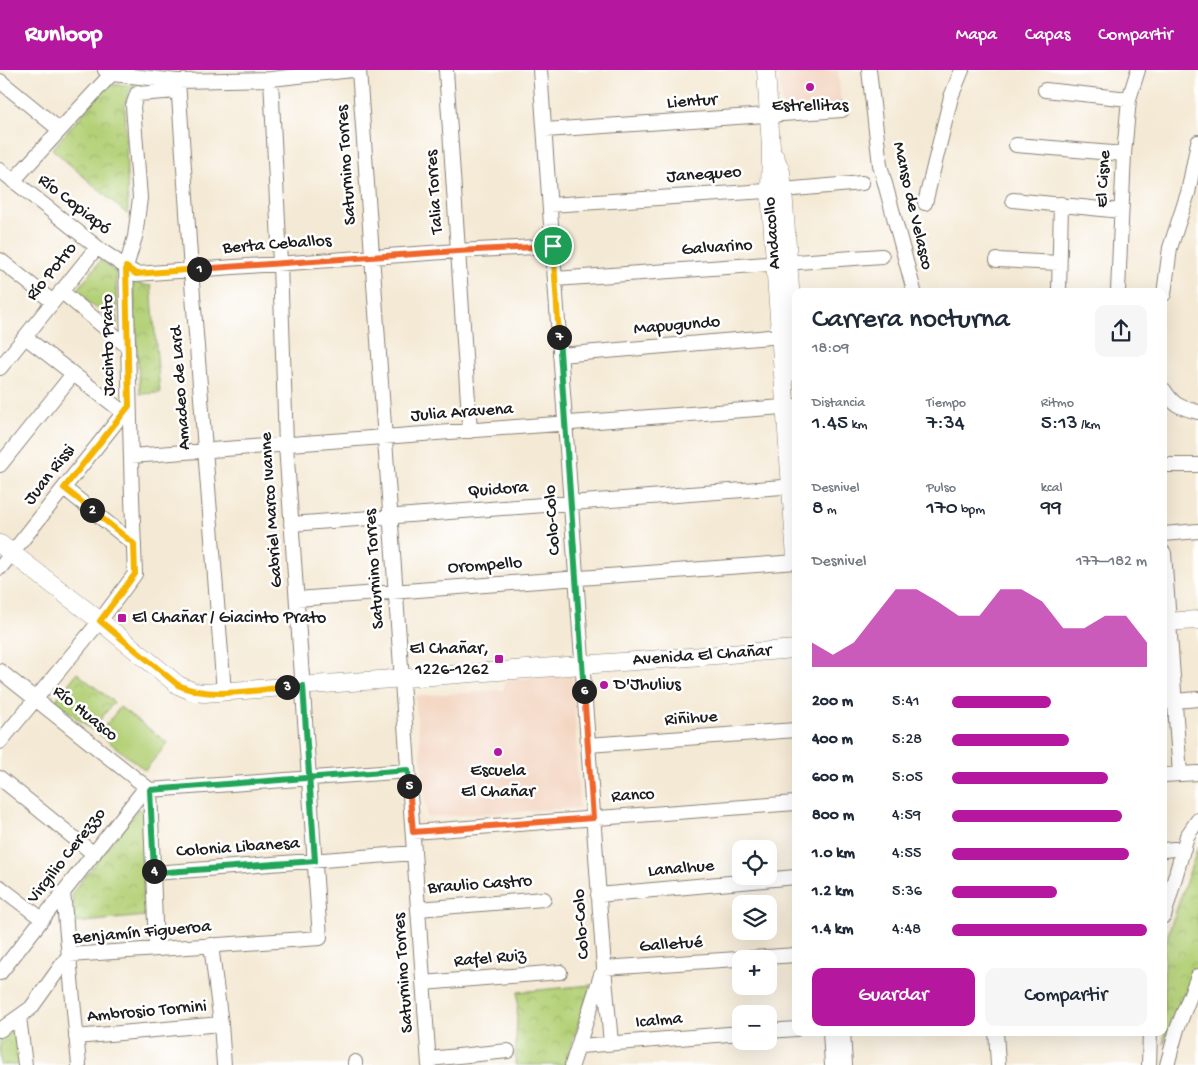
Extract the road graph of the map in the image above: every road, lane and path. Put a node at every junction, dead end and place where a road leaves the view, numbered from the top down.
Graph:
1 (352, 70) edge
2 (359, 70) edge
3 (446, 70) edge
4 (540, 70) edge
5 (766, 70) edge
6 (869, 70) edge
7 (962, 70) edge
8 (1138, 70) edge
9 (111, 71) edge
10 (271, 79) junction
11 (0, 81) edge
12 (178, 86) junction
13 (1045, 90) dead end
14 (1129, 98) junction
15 (842, 110) dead end
16 (769, 116) junction
17 (60, 130) junction
18 (545, 130) junction
19 (1198, 142) edge
20 (1016, 146) dead end
21 (1124, 154) junction
22 (0, 170) edge
23 (13, 181) junction
24 (862, 183) dead end
25 (777, 190) junction
26 (1013, 200) dead end
27 (925, 203) dead end
28 (1061, 204) junction
29 (550, 205) junction
30 (1121, 211) junction
31 (553, 246) junction
32 (97, 247) junction
33 (457, 251) junction
34 (882, 256) dead end
35 (372, 257) junction
36 (0, 260) edge
37 (997, 260) dead end
38 (280, 263) junction
39 (782, 263) junction
40 (1059, 263) junction
41 (126, 267) junction
42 (191, 270) junction
43 (555, 279) junction
44 (913, 288) edge
45 (1058, 288) edge
46 (1118, 288) edge
47 (1165, 288) edge
48 (62, 291) junction
49 (53, 302) junction
50 (25, 337) junction
51 (790, 337) edge
52 (128, 346) junction
53 (560, 355) junction
54 (3, 359) edge
55 (72, 374) junction
56 (1167, 395) edge
57 (791, 407) edge
58 (126, 409) junction
59 (1198, 412) edge
60 (565, 424) junction
61 (470, 431) junction
62 (792, 433) edge
63 (385, 437) junction
64 (286, 445) junction
65 (205, 451) junction
66 (131, 456) junction
67 (0, 465) edge
68 (1167, 465) edge
69 (1198, 465) edge
70 (792, 486) edge
71 (64, 488) junction
72 (571, 503) junction
73 (390, 517) junction
74 (291, 524) junction
75 (1198, 531) edge
76 (1167, 534) edge
77 (134, 544) junction
78 (6, 549) edge
79 (792, 560) edge
80 (0, 568) edge
81 (576, 578) junction
82 (396, 592) junction
83 (297, 599) junction
84 (1198, 620) edge
85 (100, 621) junction
86 (1167, 622) edge
87 (792, 649) edge
88 (1167, 649) edge
89 (582, 665) junction
90 (0, 671) edge
91 (402, 679) junction
92 (303, 686) junction
93 (224, 692) junction
94 (35, 699) junction
95 (1198, 699) edge
96 (1169, 702) edge
97 (792, 730) edge
98 (0, 742) edge
99 (588, 745) junction
100 (408, 770) junction
101 (1198, 773) edge
102 (1180, 774) junction
103 (1167, 775) edge
104 (0, 778) edge
105 (309, 778) junction
106 (148, 789) junction
107 (792, 803) edge
108 (593, 818) junction
109 (1198, 820) edge
110 (413, 832) junction
111 (1184, 848) junction
112 (1167, 850) edge
113 (414, 853) junction
114 (94, 854) junction
115 (315, 861) junction
116 (154, 873) junction
117 (792, 877) edge
118 (0, 887) edge
119 (63, 892) junction
120 (598, 895) junction
121 (544, 899) dead end
122 (1167, 906) edge
123 (418, 909) junction
124 (42, 919) junction
125 (320, 938) joint
126 (211, 945) junction
127 (156, 949) junction
128 (69, 955) junction
129 (792, 955) edge
130 (604, 968) junction
131 (0, 972) edge
132 (560, 972) dead end
133 (1198, 976) edge
134 (423, 983) junction
135 (19, 1017) junction
136 (221, 1024) junction
137 (792, 1029) edge
138 (0, 1030) edge
139 (777, 1030) edge
140 (732, 1034) edge
141 (76, 1036) junction
142 (830, 1036) edge
143 (843, 1036) edge
144 (996, 1036) edge
145 (1150, 1036) edge
146 (611, 1043) junction
147 (580, 1046) junction
148 (508, 1051) dead end
149 (429, 1062) edge
150 (25, 1065) edge
151 (79, 1065) edge
152 (224, 1065) edge
153 (572, 1065) edge
154 (832, 1065) edge
155 (845, 1065) edge
156 (998, 1065) edge
157 (1150, 1065) edge
158 (1167, 1065) edge

1 - 10 street
2 - 35 street, Saturnino Torres
3 - 33 street, Talia Torres
4 - 18 street, Colo-Colo
5 - 16 street, Andacollo
6 - 44 street, Manso de Velasco
7 - 27 street
8 - 14 street, El Cisne
9 - 12 street
9 - 17 street
10 - 12 street
10 - 38 street, Gabriel Marco Ivanne
11 - 17 street
12 - 41 street, Jacinto Prato
12 - 42 street, Amadeo de Lard
13 - 14 street
14 - 21 street, El Cisne
15 - 16 street, Lientur
16 - 18 street, Lientur
16 - 25 street, Andacollo
17 - 23 street
18 - 29 street, Colo-Colo
19 - 47 street
20 - 21 street
21 - 30 street, El Cisne
22 - 23 street, Río Copiapó
23 - 32 street, Río Copiapó
24 - 25 street, Janequeo
25 - 29 street, Janequeo
25 - 39 street, Andacollo
26 - 28 street
28 - 30 street
28 - 40 street
29 - 31 street, Colo-Colo
30 - 46 street, El Cisne
31 - 33 street, Berta Ceballos
31 - 43 street, Colo-Colo
32 - 41 street, Río Copiapó
32 - 48 street, Río Potro
33 - 35 street, Berta Ceballos
33 - 61 street, Talia Torres
34 - 39 street, Galvarino
35 - 38 street, Berta Ceballos
35 - 63 street, Saturnino Torres
36 - 49 street
37 - 40 street
38 - 42 street, Berta Ceballos
38 - 64 street, Gabriel Marco Ivanne
39 - 43 street, Galvarino
39 - 51 street, Andacollo
40 - 45 street
41 - 42 street, Berta Ceballos
41 - 52 street, Jacinto Prato
42 - 65 street, Amadeo de Lard
43 - 53 street, Colo-Colo
48 - 49 street, Río Potro
48 - 52 street
49 - 50 street, Río Potro
50 - 54 street, Río Potro
50 - 55 street
51 - 53 street, Mapugundo
51 - 57 street, Andacollo
52 - 58 street, Jacinto Prato
53 - 60 street, Colo-Colo
55 - 58 street
55 - 67 street
56 - 59 street
57 - 60 street, Julia Aravena
57 - 62 street, Andacollo
58 - 66 street, Jacinto Prato
58 - 71 street, Juan Rissi
60 - 61 street, Julia Aravena
60 - 72 street, Colo-Colo
61 - 63 street, Julia Aravena
63 - 64 street, Julia Aravena
63 - 73 street, Saturnino Torres
64 - 65 street, Julia Aravena
64 - 74 street, Gabriel Marco Ivanne
65 - 66 street, Julia Aravena
65 - 93 street, Amadeo de Lard
66 - 77 street, Jacinto Prato
68 - 69 street
70 - 72 street, Quidora
71 - 77 street
71 - 78 street, Juan Rissi
72 - 73 street, Quidora
72 - 81 street, Colo-Colo
73 - 74 street, Quidora
73 - 82 street, Saturnino Torres
74 - 83 street, Gabriel Marco Ivanne
75 - 76 street
77 - 85 street, Jacinto Prato
78 - 80 street, Juan Rissi
78 - 85 street, Avenida El Chañar
79 - 81 street, Orompello
81 - 82 street, Orompello
81 - 89 street, Colo-Colo
82 - 83 street, Orompello
82 - 91 street, Saturnino Torres
83 - 92 street, Gabriel Marco Ivanne
84 - 86 street
85 - 93 street, Avenida El Chañar
85 - 94 street, Jacinto Prato
87 - 89 street, Avenida El Chañar
88 - 96 street
89 - 91 street, Avenida El Chañar
89 - 99 street, Colo-Colo
90 - 94 street, Río Huasco
91 - 92 street, Avenida El Chañar
91 - 100 street, Saturnino Torres
92 - 93 street, Avenida El Chañar
92 - 105 street, Gabriel Marco Ivanne
94 - 98 street, Jacinto Prato
94 - 106 street, Río Huasco
95 - 96 street
96 - 102 street
97 - 99 street, Riñihue
99 - 108 street, Colo-Colo
100 - 105 street
100 - 110 street, Saturnino Torres
101 - 102 street
102 - 103 street
104 - 114 street
105 - 106 street
105 - 115 street, Gabriel Marco Ivanne
106 - 114 street, Virgilio Cerezzo
106 - 116 street
107 - 108 street, Ranco
108 - 110 street, Ranco
108 - 120 street, Colo-Colo
109 - 111 street
110 - 113 street, Saturnino Torres
111 - 112 street
111 - 122 street
113 - 115 street, Colonia Libanesa
113 - 123 street, Saturnino Torres
114 - 119 street, Virgilio Cerezzo
115 - 116 street, Colonia Libanesa
115 - 125 street, Gabriel Marco Ivanne
116 - 127 street
117 - 120 street, Lanalhue
118 - 124 street
119 - 124 street, Virgilio Cerezzo
119 - 128 street
120 - 130 street, Colo-Colo
121 - 123 street, Braulio Castro
123 - 134 street, Saturnino Torres
124 - 131 street, Virgilio Cerezzo
125 - 126 street, Benjamín Figueroa
126 - 127 street, Benjamín Figueroa
126 - 136 street
127 - 128 street, Benjamín Figueroa
128 - 135 street, Benjamín Figueroa
128 - 141 street
129 - 130 street, Galletué
130 - 146 street, Colo-Colo
130 - 147 street, Colo-Colo
132 - 134 street, Rafel Ruiz
133 - 158 street
134 - 149 street, Saturnino Torres
135 - 138 street, Benjamín Figueroa
135 - 150 street
136 - 141 street, Ambrosio Tornini
136 - 152 street
137 - 139 street
140 - 146 street, Icalma
141 - 151 street
142 - 154 street
143 - 155 street
144 - 156 street
145 - 157 street
146 - 147 street, Icalma
147 - 153 street, Colo-Colo
148 - 149 street

